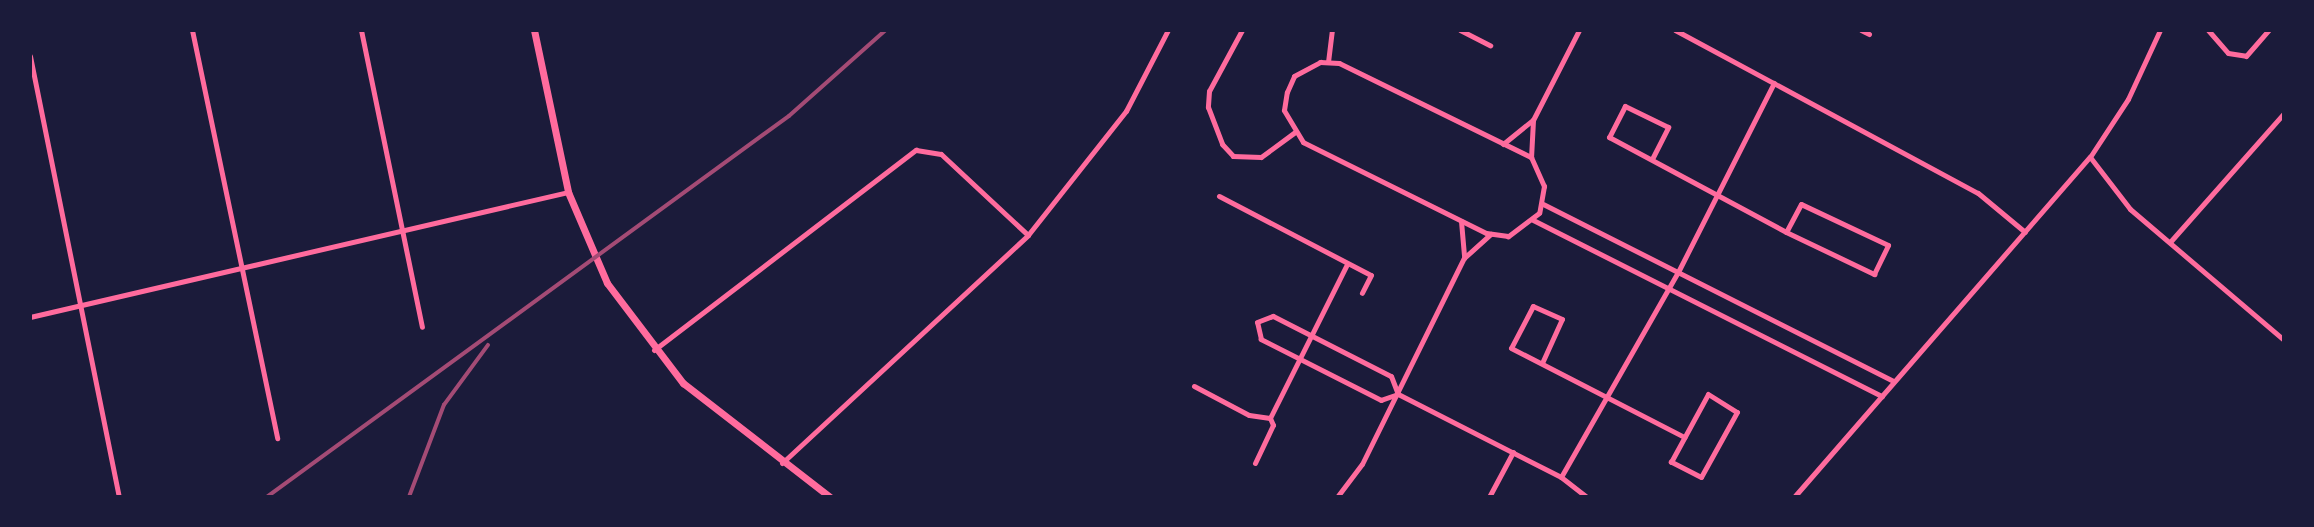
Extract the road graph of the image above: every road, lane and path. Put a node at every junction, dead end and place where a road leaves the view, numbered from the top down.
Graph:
1 (192, 30) edge
2 (361, 30) edge
3 (534, 30) edge
4 (1168, 30) edge
5 (1242, 30) edge
6 (1332, 30) edge
7 (1460, 30) edge
8 (1579, 30) edge
9 (1675, 30) edge
10 (1861, 30) edge
11 (2160, 30) edge
12 (2208, 30) edge
13 (2269, 30) edge
14 (1682, 32) edge
15 (1869, 34) dead end
16 (1490, 45) dead end
17 (30, 56) edge
18 (1328, 62) junction
19 (1774, 82) junction
20 (2284, 113) edge
21 (1533, 120) junction
22 (1294, 132) junction
23 (1503, 144) junction
24 (1531, 157) junction
25 (2090, 157) junction
26 (1652, 159) junction
27 (568, 192) junction
28 (1718, 193) junction
29 (1219, 196) dead end
30 (1543, 204) junction
31 (1533, 220) junction
32 (1461, 221) junction
33 (402, 230) junction
34 (1787, 230) junction
35 (2025, 232) junction
36 (1491, 234) junction
37 (1028, 235) junction
38 (2170, 242) junction
39 (1464, 258) junction
40 (1347, 264) junction
41 (242, 267) junction
42 (1678, 272) junction
43 (1670, 288) junction
44 (1362, 293) dead end
45 (79, 306) junction
46 (30, 317) edge
47 (422, 327) dead end
48 (1312, 335) junction
49 (2284, 339) edge
50 (654, 350) junction
51 (1299, 359) junction
52 (1542, 363) junction
53 (1894, 381) junction
54 (1194, 386) dead end
55 (1398, 394) junction
56 (1882, 396) junction
57 (1610, 398) junction
58 (1270, 418) junction
59 (1684, 437) junction
60 (277, 439) dead end
61 (1513, 452) junction
62 (782, 463) junction
63 (1255, 463) dead end
64 (1561, 477) junction
65 (119, 497) edge
66 (830, 497) edge
67 (1336, 497) edge
68 (1489, 497) edge
69 (1587, 497) edge
70 (1794, 497) edge

1 - 41 street
2 - 33 street
3 - 27 street
4 - 37 street
5 - 22 street
6 - 18 street
7 - 16 street
8 - 21 street
9 - 14 street
10 - 15 street
11 - 25 street
12 - 13 street
14 - 19 street
17 - 45 street
18 - 22 street
18 - 23 street
19 - 28 street
19 - 35 street
20 - 38 street
21 - 23 street
21 - 24 street
22 - 32 street
23 - 24 street
24 - 30 street
25 - 35 street
25 - 38 street
26 - 26 street
26 - 28 street
27 - 33 street
27 - 50 street
28 - 34 street
28 - 42 street
29 - 40 street
30 - 31 street
30 - 42 street
31 - 36 street
31 - 43 street
32 - 36 street
32 - 39 street
33 - 41 street
33 - 47 street
34 - 34 street
35 - 53 street
36 - 39 street
37 - 50 street
37 - 62 street
38 - 49 street
39 - 55 street
40 - 44 street
40 - 48 street
41 - 45 street
41 - 60 street
42 - 43 street
42 - 53 street
43 - 56 street
43 - 57 street
45 - 46 street
45 - 65 street
48 - 51 street
48 - 51 street
48 - 55 street
50 - 62 street
51 - 55 street
51 - 58 street
52 - 52 street
52 - 57 street
53 - 56 street
54 - 58 street
55 - 61 street
55 - 67 street
56 - 70 street
57 - 59 street
57 - 64 street
58 - 63 street
59 - 59 street
61 - 64 street
61 - 68 street
62 - 66 street
64 - 69 street

